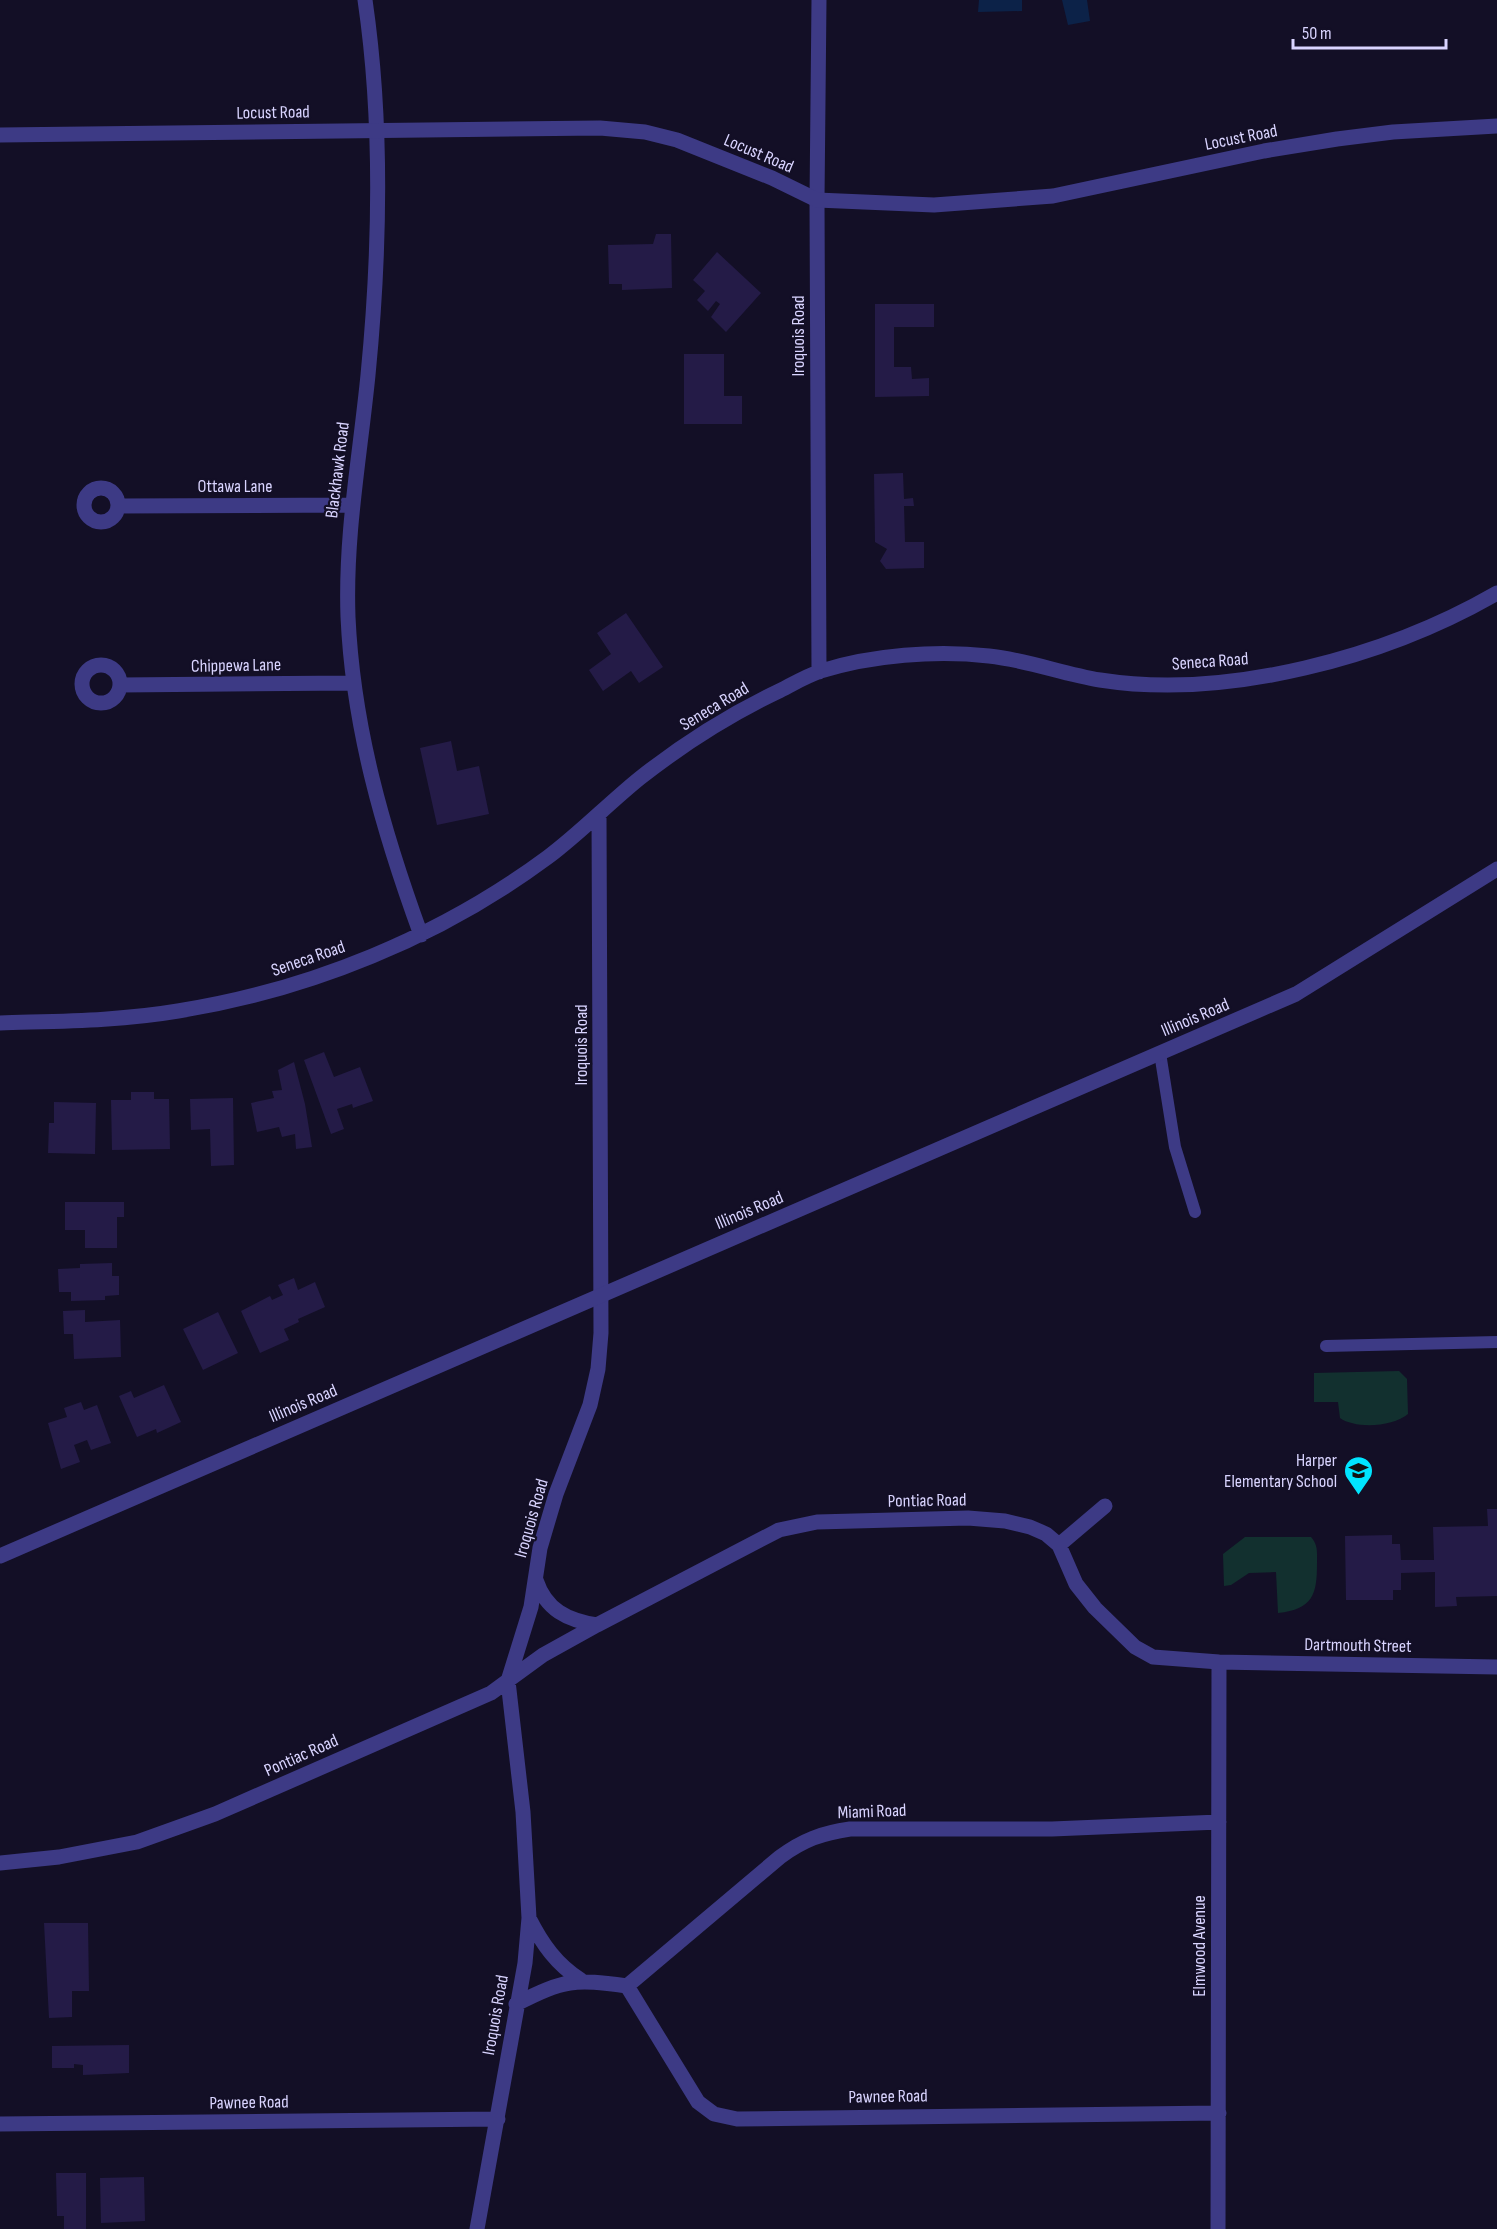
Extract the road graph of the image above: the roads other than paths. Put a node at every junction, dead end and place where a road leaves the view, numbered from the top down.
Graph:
1 (365, 0) edge
2 (819, 0) edge
3 (1497, 126) edge
4 (376, 131) junction
5 (0, 135) edge
6 (817, 200) junction
7 (118, 506) dead end
8 (351, 506) junction
9 (1497, 593) edge
10 (819, 672) junction
11 (352, 683) junction
12 (120, 685) dead end
13 (599, 814) junction
14 (1497, 869) edge
15 (421, 935) junction
16 (0, 1023) edge
17 (1160, 1053) junction
18 (1195, 1212) dead end
19 (600, 1296) junction
20 (1497, 1342) edge
21 (1326, 1346) dead end
22 (1105, 1506) dead end
23 (1059, 1545) junction
24 (0, 1556) edge
25 (535, 1577) junction
26 (597, 1625) junction
27 (1219, 1662) junction
28 (1497, 1667) edge
29 (508, 1681) junction
30 (1219, 1822) junction
31 (0, 1863) edge
32 (529, 1918) junction
33 (581, 1980) junction
34 (627, 1986) junction
35 (516, 2004) junction
36 (1219, 2113) junction
37 (498, 2119) junction
38 (0, 2124) edge
39 (477, 2229) edge
40 (1218, 2229) edge

1 - 4 street, Blackhawk Road
2 - 6 street, Iroquois Road
3 - 6 street, Locust Road
4 - 5 street, Locust Road
4 - 6 street, Locust Road
4 - 8 street, Blackhawk Road
6 - 10 street, Iroquois Road
7 - 8 street, Ottawa Lane
8 - 11 street, Blackhawk Road
9 - 10 street, Seneca Road
10 - 13 street, Seneca Road
11 - 12 street, Chippewa Lane
11 - 15 street, Blackhawk Road
13 - 15 street, Seneca Road
13 - 19 street, Iroquois Road
14 - 17 street, Illinois Road
15 - 16 street, Seneca Road
17 - 18 lane
17 - 19 street, Illinois Road
19 - 24 street, Illinois Road
19 - 25 street, Iroquois Road
20 - 21 lane
22 - 23 street
23 - 26 street, Pontiac Road
23 - 27 street
25 - 26 street
25 - 29 street, Iroquois Road
26 - 29 street, Pontiac Road
27 - 28 street, Dartmouth Street
27 - 30 street, Elmwood Avenue
29 - 31 street, Pontiac Road
29 - 32 street, Iroquois Road
30 - 34 street, Miami Road
30 - 36 street, Elmwood Avenue
32 - 33 street
32 - 35 street, Iroquois Road
33 - 34 street
33 - 35 street
34 - 36 street, Pawnee Road
35 - 37 street, Iroquois Road
36 - 40 street, Elmwood Avenue
37 - 38 street, Pawnee Road
37 - 39 street, Iroquois Road

